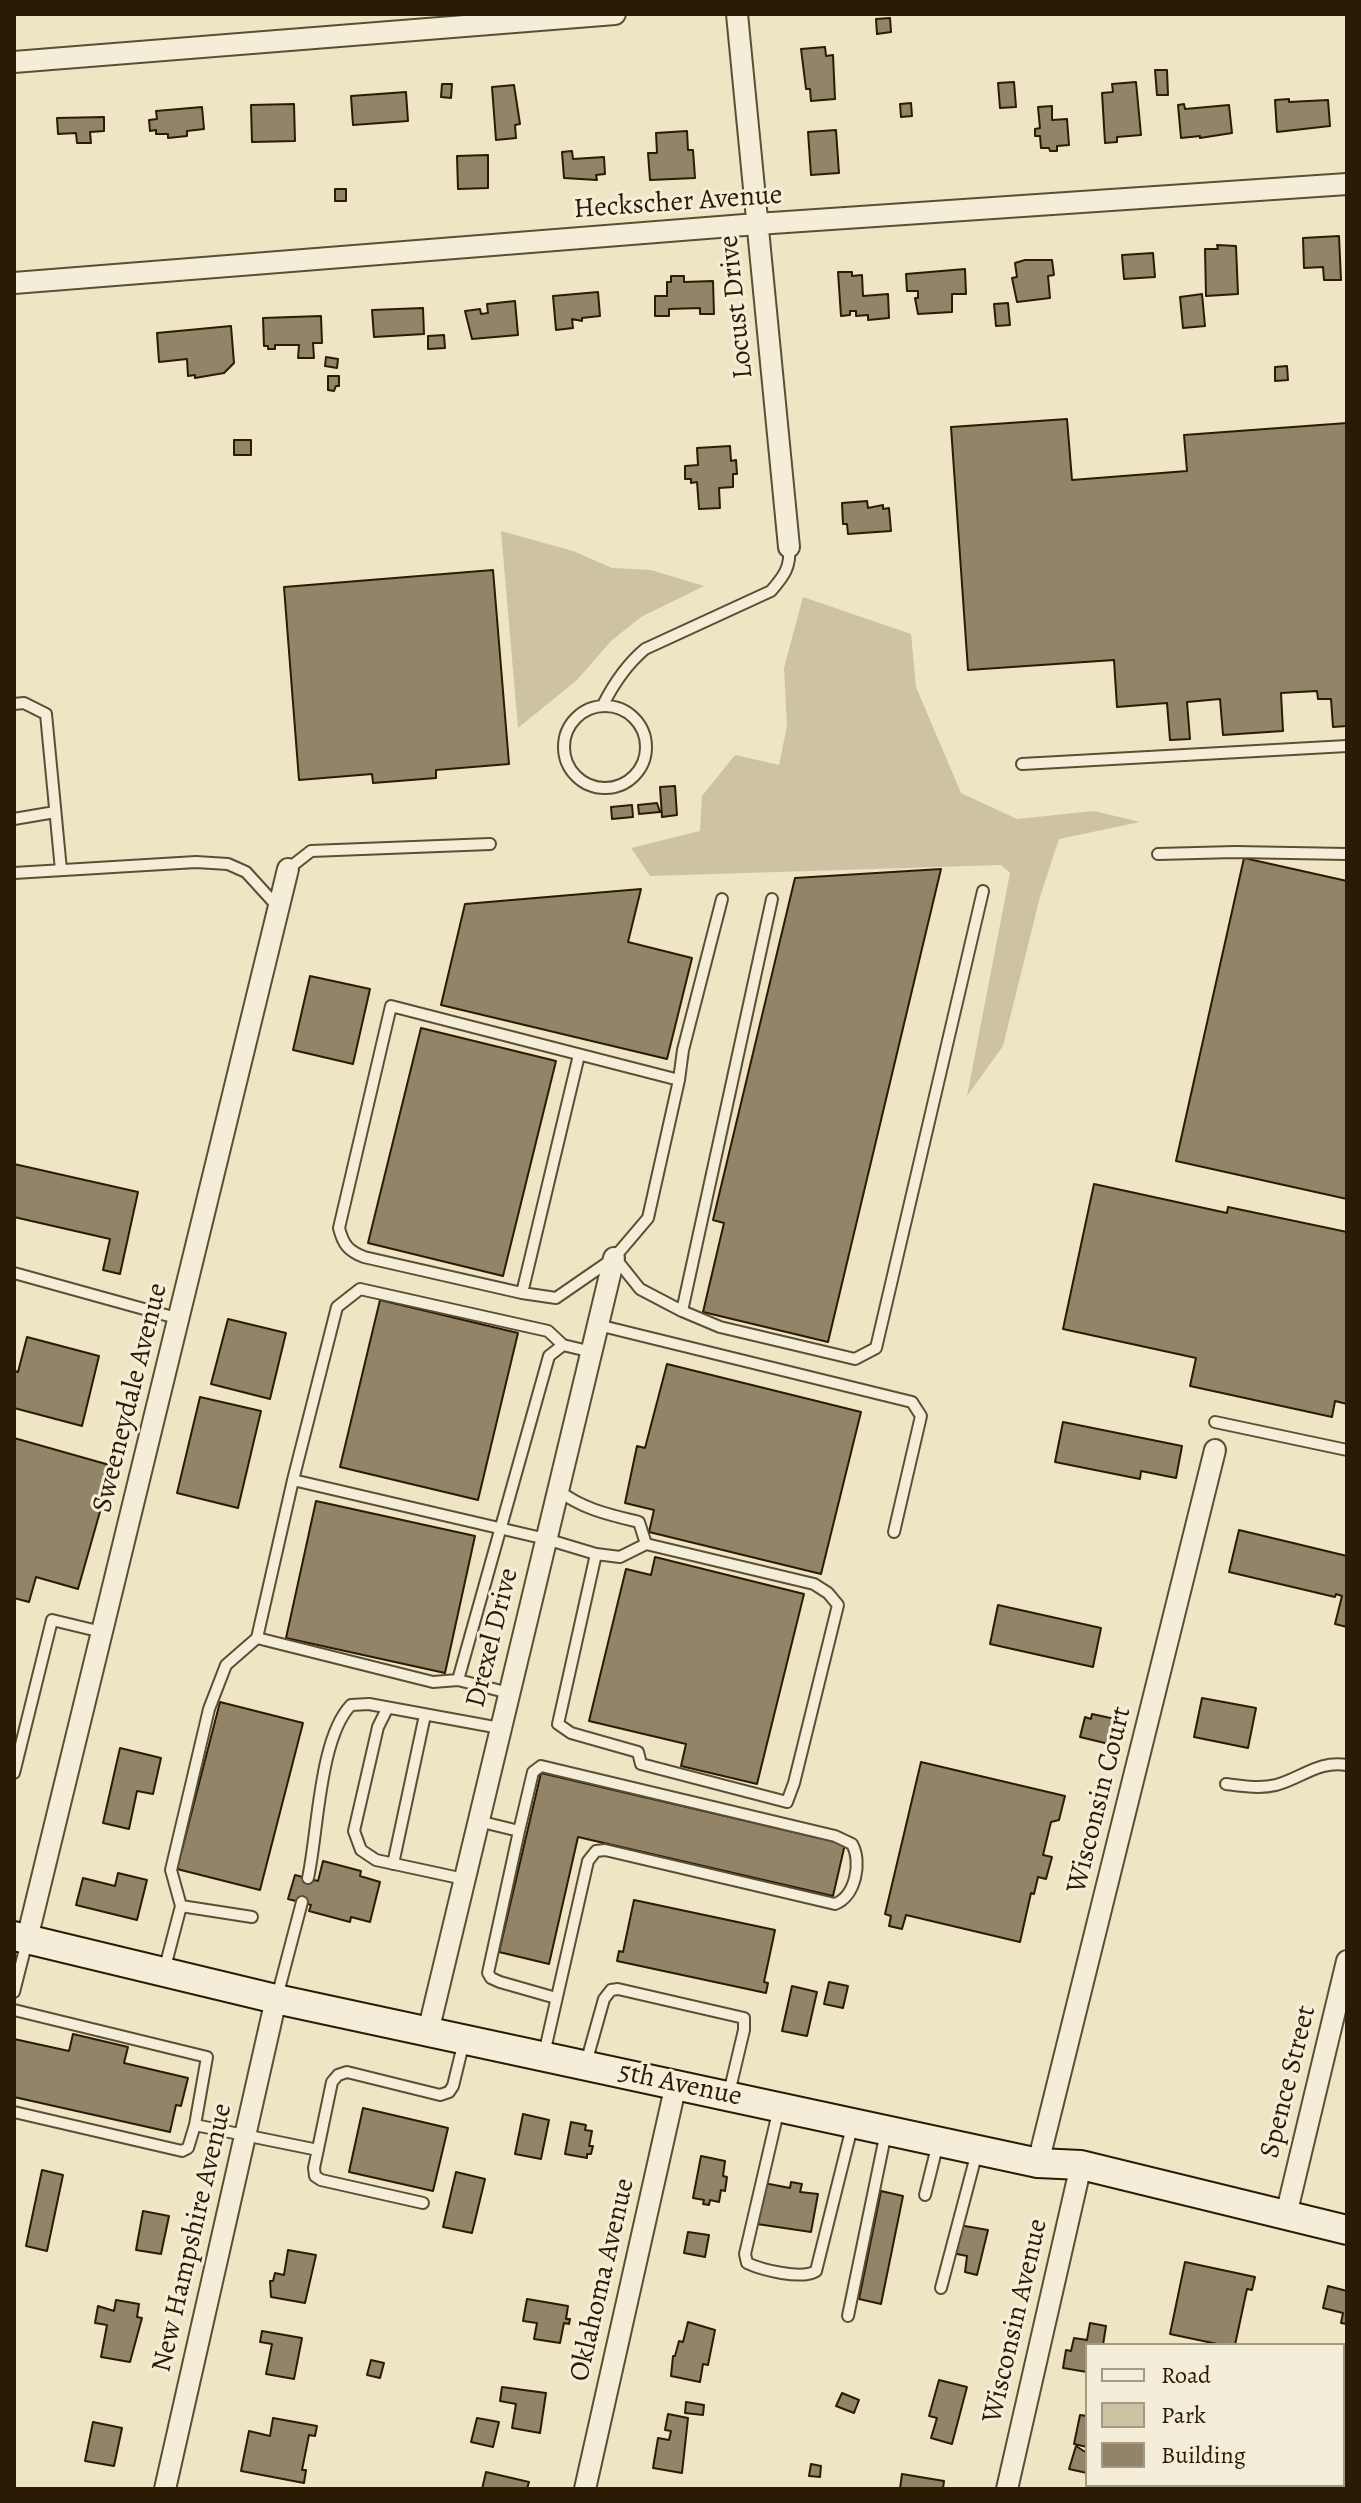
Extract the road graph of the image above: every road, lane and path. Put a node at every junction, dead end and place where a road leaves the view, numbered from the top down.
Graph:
1 (615, 14) edge
2 (737, 14) edge
3 (14, 62) edge
4 (1347, 184) edge
5 (757, 224) junction
6 (14, 283) edge
7 (789, 547) joint
8 (14, 704) edge
9 (603, 705) junction
10 (1347, 746) edge
11 (1022, 764) dead end
12 (55, 812) junction
13 (14, 819) edge
14 (490, 844) dead end
15 (1158, 854) dead end
16 (1347, 854) edge
17 (288, 869) joint
18 (61, 870) junction
19 (14, 873) edge
20 (983, 891) dead end
21 (722, 899) dead end
22 (772, 899) dead end
23 (278, 908) junction
24 (579, 1055) junction
25 (679, 1080) junction
26 (614, 1258) junction
27 (14, 1273) edge
28 (522, 1293) junction
29 (682, 1311) junction
30 (180, 1319) junction
31 (598, 1325) junction
32 (563, 1345) junction
33 (592, 1352) junction
34 (1215, 1422) dead end
35 (1215, 1450) dead end
36 (1347, 1450) edge
37 (293, 1480) junction
38 (558, 1490) junction
39 (502, 1529) junction
40 (894, 1532) dead end
41 (546, 1539) junction
42 (646, 1544) junction
43 (596, 1554) junction
44 (102, 1632) junction
45 (257, 1638) junction
46 (458, 1680) junction
47 (509, 1693) junction
48 (387, 1709) junction
49 (425, 1715) junction
50 (500, 1728) junction
51 (1347, 1765) edge
52 (14, 1773) edge
53 (1226, 1784) dead end
54 (478, 1821) junction
55 (519, 1831) junction
56 (393, 1864) junction
57 (308, 1878) dead end
58 (464, 1879) junction
59 (302, 1902) dead end
60 (181, 1906) junction
61 (252, 1917) dead end
62 (20, 1938) edge
63 (1347, 1961) edge
64 (163, 1974) junction
65 (14, 1992) edge
66 (556, 1998) junction
67 (276, 1999) junction
68 (14, 2010) edge
69 (428, 2032) junction
70 (464, 2039) junction
71 (544, 2056) junction
72 (586, 2065) junction
73 (676, 2084) junction
74 (728, 2095) junction
75 (779, 2106) junction
76 (14, 2112) edge
77 (854, 2123) junction
78 (195, 2125) junction
79 (886, 2130) junction
80 (245, 2137) junction
81 (939, 2141) junction
82 (318, 2150) junction
83 (977, 2150) junction
84 (1038, 2163) junction
85 (1081, 2165) junction
86 (925, 2195) dead end
87 (423, 2203) dead end
88 (1286, 2215) junction
89 (1347, 2230) edge
90 (941, 2288) dead end
91 (848, 2316) dead end
92 (165, 2489) edge
93 (585, 2489) edge
94 (1007, 2489) edge

1 - 3 street
2 - 5 street, Locust Drive
4 - 5 street, Heckscher Avenue
5 - 6 street, Heckscher Avenue
5 - 7 street, Locust Drive
7 - 9 lane
8 - 12 lane
9 - 9 lane
10 - 11 lane
12 - 13 lane
12 - 18 lane
14 - 17 lane
15 - 16 lane
17 - 23 street, Sweeneydale Avenue
18 - 19 lane
18 - 23 lane
20 - 29 lane
21 - 25 lane
22 - 29 lane
23 - 30 street, Sweeneydale Avenue
24 - 25 lane
24 - 28 lane
24 - 28 lane
25 - 26 lane
26 - 28 lane
26 - 29 lane
26 - 31 street, Drexel Drive
27 - 30 lane
30 - 44 street, Sweeneydale Avenue
31 - 33 street, Drexel Drive
31 - 40 lane
32 - 33 lane
32 - 37 lane
32 - 39 lane
33 - 38 street, Drexel Drive
34 - 36 lane
35 - 84 street, Wisconsin Court
37 - 39 lane
37 - 45 lane
38 - 41 street, Drexel Drive
38 - 42 lane
39 - 41 lane
39 - 46 lane
41 - 43 lane
41 - 47 street, Drexel Drive
42 - 43 lane
42 - 43 lane
44 - 52 lane
44 - 62 street, Sweeneydale Avenue
45 - 46 lane
45 - 60 lane
46 - 47 lane
47 - 50 street, Drexel Drive
48 - 49 lane
48 - 56 lane
48 - 57 lane
49 - 50 lane
49 - 56 lane
50 - 54 street, Drexel Drive
51 - 53 lane
54 - 55 lane
54 - 58 street, Drexel Drive
55 - 66 lane
55 - 66 lane
56 - 58 lane
58 - 69 street, Drexel Drive
59 - 67 lane
60 - 61 lane
60 - 64 lane
62 - 64 main road, 5th Avenue
62 - 65 lane
63 - 88 street, Spence Street
64 - 67 main road, 5th Avenue
66 - 71 lane
67 - 69 main road, 5th Avenue
67 - 80 street, New Hampshire Avenue
68 - 78 lane
69 - 70 main road, 5th Avenue
70 - 71 main road, 5th Avenue
70 - 82 lane
71 - 72 main road, 5th Avenue
72 - 73 main road, 5th Avenue
72 - 74 lane
73 - 74 main road, 5th Avenue
73 - 93 street, Oklahoma Avenue
74 - 75 main road, 5th Avenue
75 - 77 main road, 5th Avenue
75 - 77 lane
76 - 78 lane
77 - 79 main road, 5th Avenue
78 - 80 lane
79 - 81 main road, 5th Avenue
79 - 91 lane
80 - 82 lane
80 - 92 street, New Hampshire Avenue
81 - 83 main road, 5th Avenue
81 - 86 lane
82 - 87 lane
83 - 84 main road, 5th Avenue
83 - 90 lane
84 - 85 main road, 5th Avenue
85 - 88 main road, 5th Avenue
85 - 94 street, Wisconsin Avenue
88 - 89 main road, 5th Avenue

